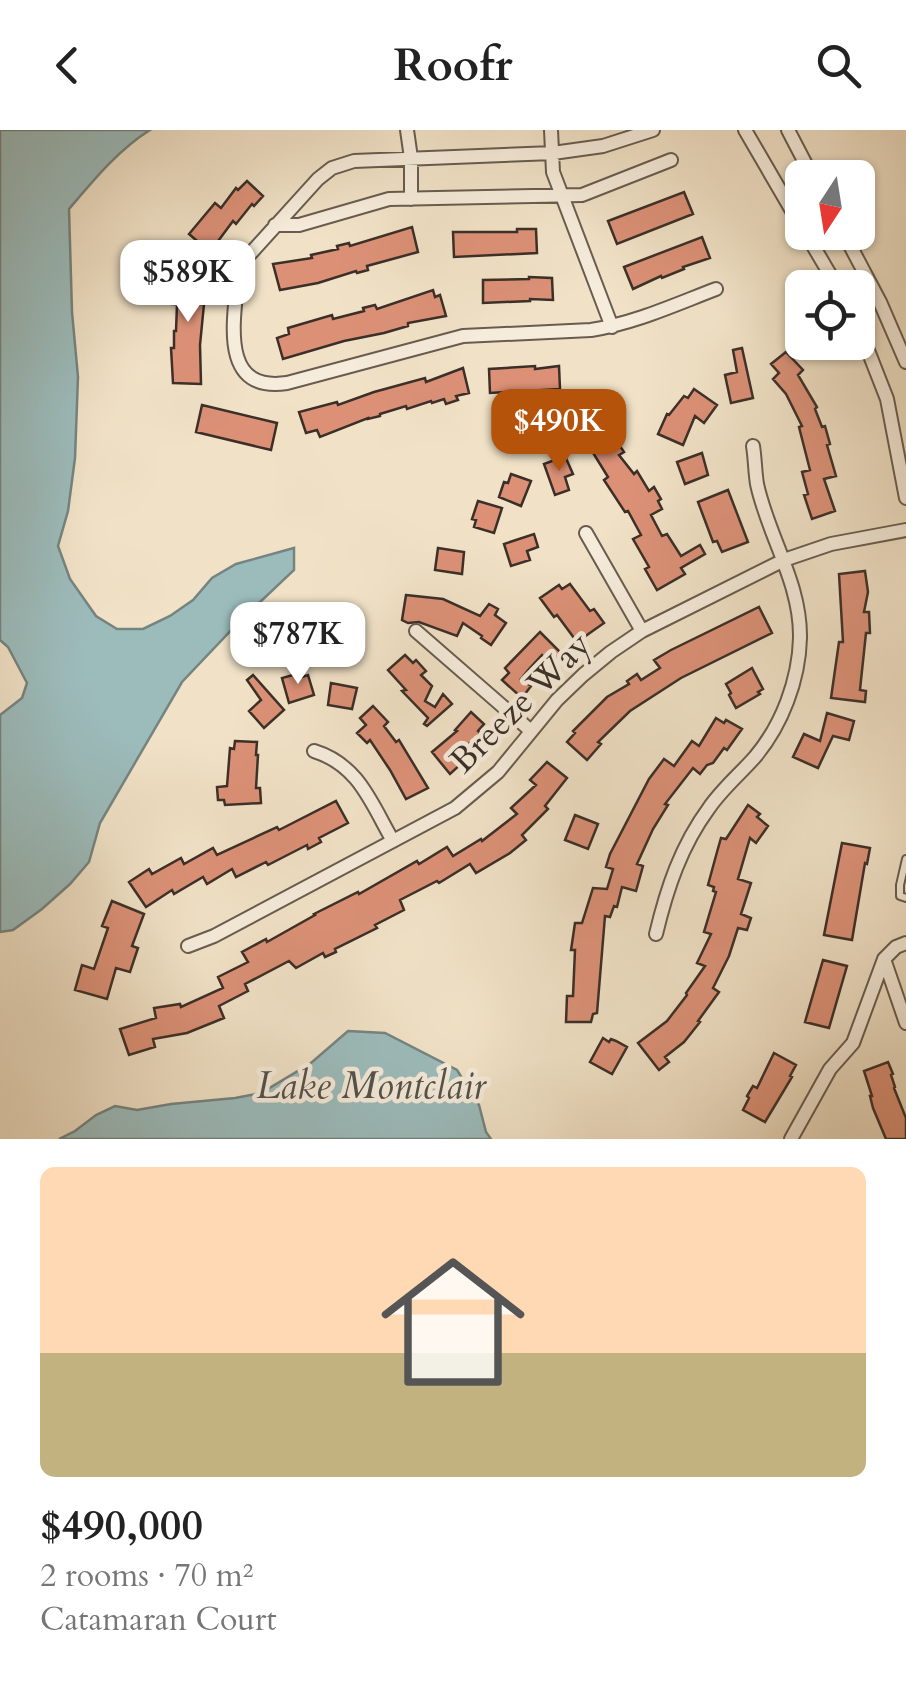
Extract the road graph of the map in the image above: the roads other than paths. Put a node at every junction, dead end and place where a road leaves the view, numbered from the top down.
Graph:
1 (406, 130) edge
2 (551, 130) edge
3 (654, 130) edge
4 (745, 130) edge
5 (788, 130) edge
6 (553, 153) junction
7 (411, 158) junction
8 (671, 160) dead end
9 (804, 160) edge
10 (562, 197) junction
11 (785, 198) edge
12 (410, 199) junction
13 (275, 225) junction
14 (853, 250) edge
15 (716, 289) dead end
16 (612, 327) junction
17 (872, 360) edge
18 (906, 362) edge
19 (754, 446) dead end
20 (906, 498) edge
21 (906, 530) edge
22 (586, 533) dead end
23 (784, 560) junction
24 (416, 630) dead end
25 (642, 631) junction
26 (531, 731) junction
27 (314, 751) dead end
28 (392, 841) junction
29 (906, 859) edge
30 (906, 898) edge
31 (656, 934) dead end
32 (906, 943) edge
33 (188, 946) dead end
34 (884, 959) junction
35 (906, 1022) edge
36 (791, 1139) edge

1 - 7 street
2 - 6 street
3 - 6 street
4 - 11 street
5 - 9 street
6 - 7 street
6 - 10 street
7 - 12 street
7 - 13 street
8 - 10 street
10 - 12 street
10 - 16 street
12 - 13 street
13 - 16 street
14 - 18 street
15 - 16 street
17 - 20 street
19 - 23 street
21 - 23 street, Breeze Way
22 - 25 street
23 - 25 street, Breeze Way
23 - 31 street
24 - 26 street
25 - 26 street, Breeze Way
26 - 28 street, Breeze Way
27 - 28 street
28 - 33 street, Breeze Way
29 - 30 lane
32 - 34 street
34 - 35 street
34 - 36 street

